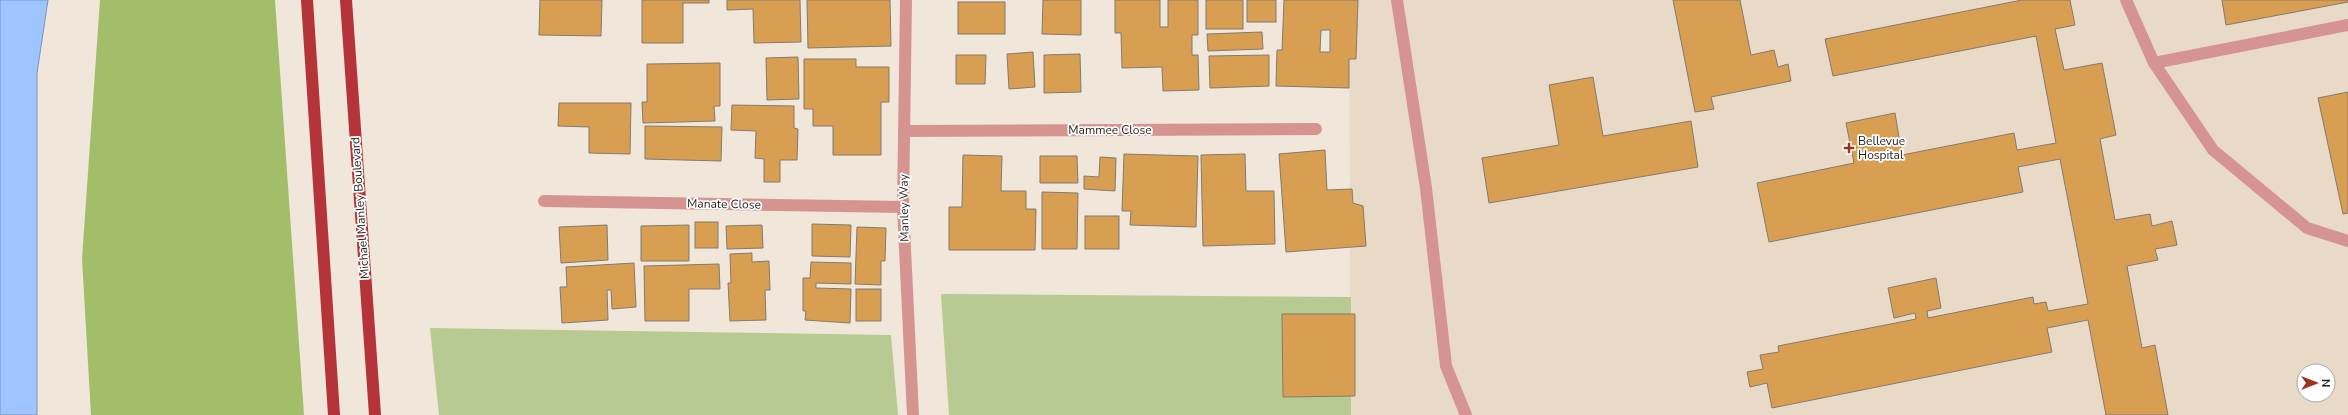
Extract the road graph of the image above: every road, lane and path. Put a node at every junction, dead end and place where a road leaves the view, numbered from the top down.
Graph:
1 (307, 0) edge
2 (346, 0) edge
3 (906, 0) edge
4 (1397, 0) edge
5 (2126, 0) edge
6 (2348, 25) edge
7 (2154, 63) junction
8 (1316, 129) dead end
9 (904, 131) junction
10 (544, 201) dead end
11 (903, 207) junction
12 (2348, 241) edge
13 (334, 415) edge
14 (375, 415) edge
15 (913, 415) edge
16 (1466, 415) edge

1 - 13 highway
2 - 14 highway, Michael Manley Boulevard
3 - 9 street, Manley Way
4 - 16 street
5 - 7 street
6 - 7 street
7 - 12 street
8 - 9 street, Mammee Close
9 - 11 street, Manley Way
10 - 11 street, Manate Close
11 - 15 street, Manley Way

